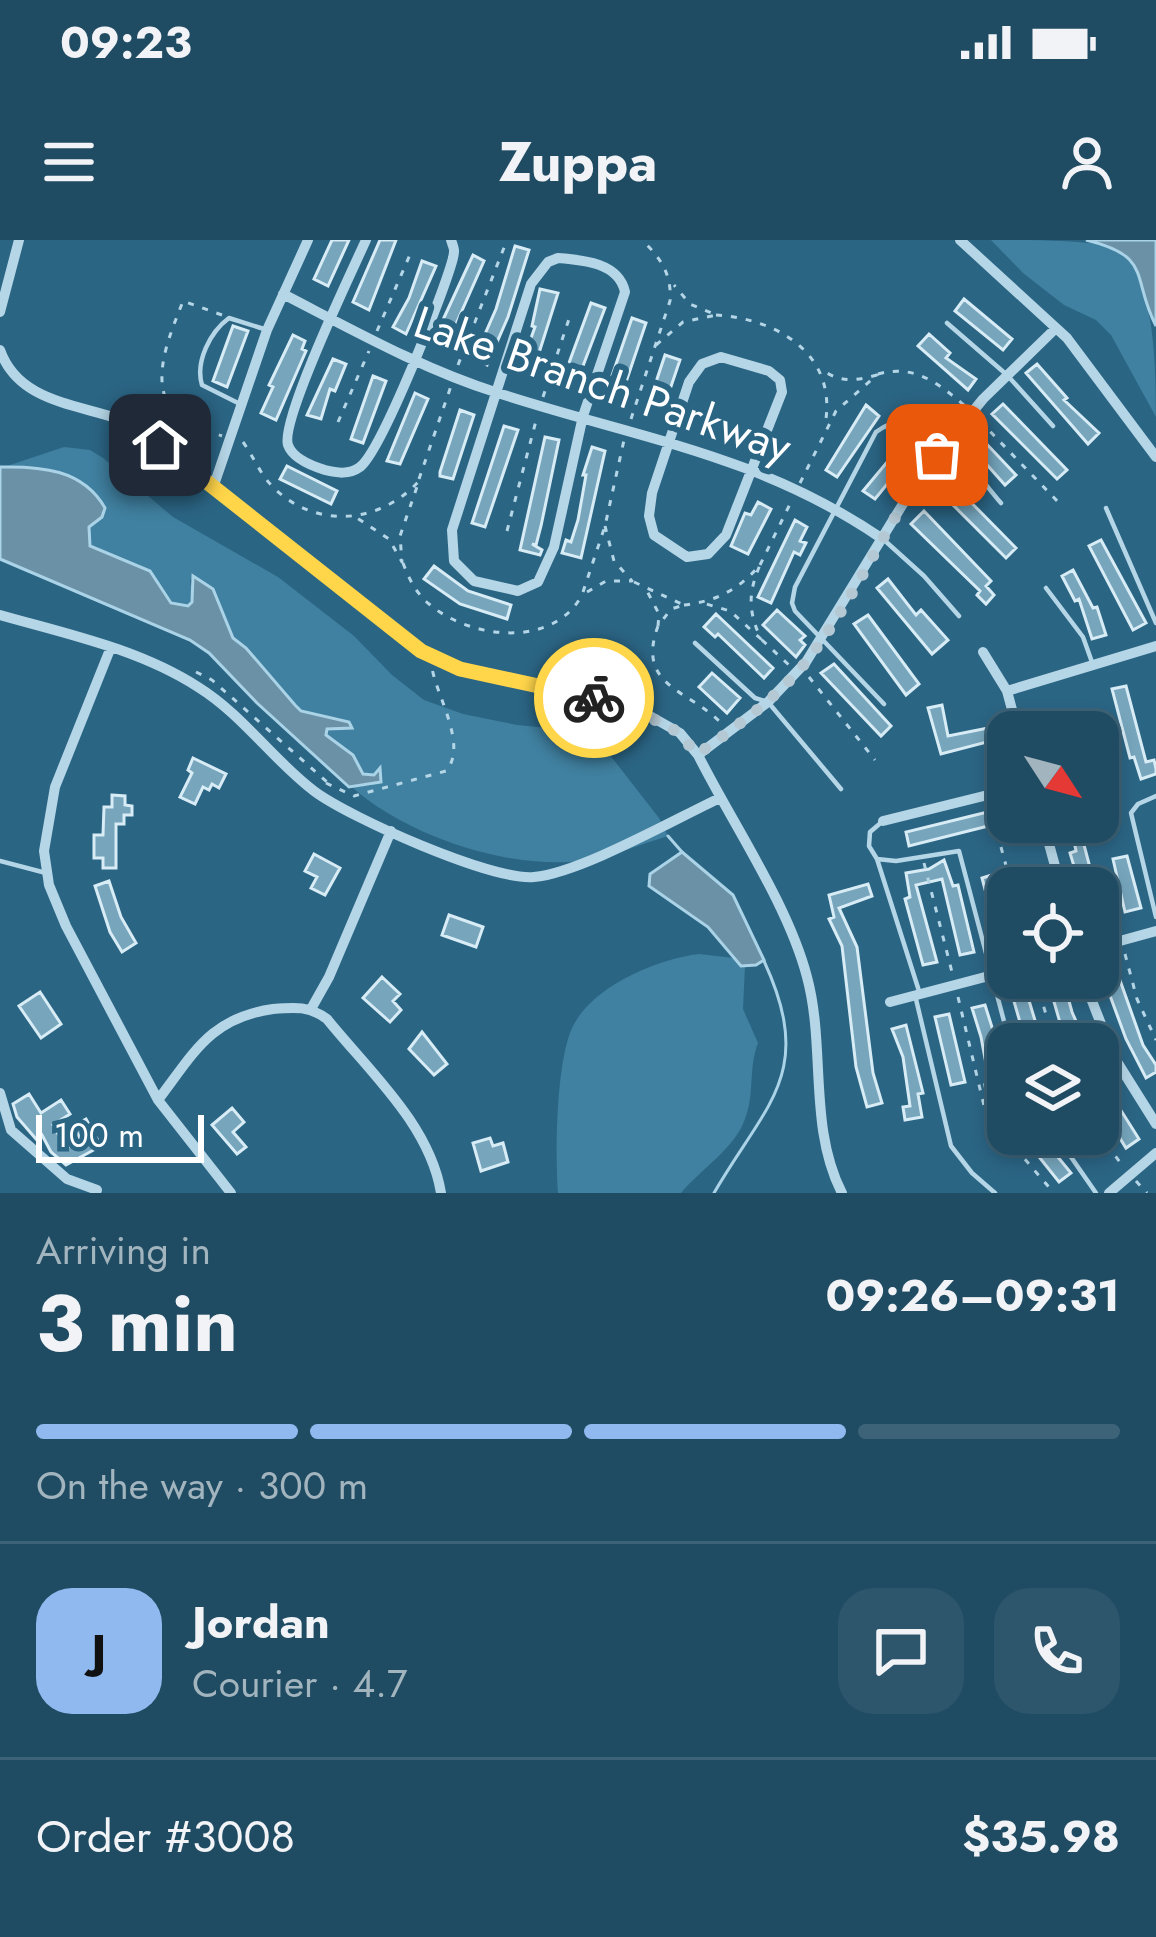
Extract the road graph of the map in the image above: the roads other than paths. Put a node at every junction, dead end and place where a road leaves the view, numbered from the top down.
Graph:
1 (19, 240) edge
2 (308, 240) edge
3 (366, 240) edge
4 (451, 240) edge
5 (960, 240) edge
6 (283, 294) junction
7 (0, 312) edge
8 (332, 320) junction
9 (947, 323) dead end
10 (1056, 328) junction
11 (267, 330) junction
12 (0, 350) edge
13 (412, 361) junction
14 (1007, 375) junction
15 (495, 392) junction
16 (240, 404) junction
17 (583, 416) junction
18 (1053, 426) dead end
19 (670, 440) junction
20 (947, 443) junction
21 (1156, 457) edge
22 (753, 469) junction
23 (214, 485) junction
24 (1001, 503) dead end
25 (835, 508) junction
26 (1106, 508) dead end
27 (881, 538) junction
28 (1046, 588) dead end
29 (0, 615) edge
30 (959, 616) dead end
31 (1156, 623) edge
32 (823, 637) junction
33 (695, 643) dead end
34 (1156, 646) edge
35 (111, 647) junction
36 (983, 652) dead end
37 (1093, 664) junction
38 (1006, 691) junction
39 (767, 702) junction
40 (884, 704) dead end
41 (1012, 711) edge
42 (698, 754) junction
43 (841, 789) dead end
44 (987, 795) edge
45 (1156, 796) edge
46 (720, 798) junction
47 (883, 821) joint
48 (391, 831) junction
49 (877, 859) junction
50 (0, 861) edge
51 (46, 873) junction
52 (1156, 917) edge
53 (987, 932) edge
54 (1156, 932) edge
55 (1119, 941) edge
56 (987, 976) edge
57 (917, 995) junction
58 (1091, 999) edge
59 (890, 1002) dead end
60 (311, 1009) junction
61 (0, 1093) edge
62 (158, 1100) junction
63 (1156, 1124) edge
64 (1156, 1153) edge
65 (1070, 1155) edge
66 (95, 1193) edge
67 (231, 1193) edge
68 (440, 1193) edge
69 (842, 1193) edge
70 (995, 1193) edge
71 (1096, 1193) edge
72 (1109, 1193) edge

1 - 7 street
2 - 6 street
3 - 8 street
4 - 13 street
5 - 10 street
6 - 8 street, Lake Branch Parkway
6 - 11 street
8 - 13 street, Lake Branch Parkway
8 - 13 street
9 - 14 lane
10 - 14 street
10 - 21 street
11 - 16 street
11 - 16 lane
12 - 23 street
13 - 15 street, Lake Branch Parkway
14 - 18 lane
14 - 20 street
15 - 17 street, Lake Branch Parkway
15 - 17 street
15 - 17 street
16 - 23 street
17 - 19 street, Lake Branch Parkway
19 - 22 street, Lake Branch Parkway
19 - 22 street
19 - 22 street
20 - 24 lane
20 - 25 lane
20 - 27 street
22 - 25 street, Lake Branch Parkway
23 - 42 street
25 - 27 street, Lake Branch Parkway
25 - 32 lane
26 - 31 lane
27 - 30 lane
27 - 32 street
28 - 37 lane
29 - 35 street
32 - 39 street
32 - 40 lane
33 - 39 lane
34 - 37 street
35 - 48 street
35 - 51 street
36 - 38 street
37 - 38 street
38 - 41 street
39 - 42 street
39 - 43 lane
42 - 46 street
44 - 47 street
45 - 52 lane
46 - 48 street
46 - 69 street
47 - 49 lane
48 - 60 street
49 - 53 lane
49 - 57 lane
50 - 51 lane
51 - 62 street
54 - 55 street
56 - 57 street
57 - 59 street
57 - 70 lane
58 - 63 street
60 - 62 street
60 - 68 street
61 - 66 street
62 - 67 street
64 - 72 street
65 - 71 lane

